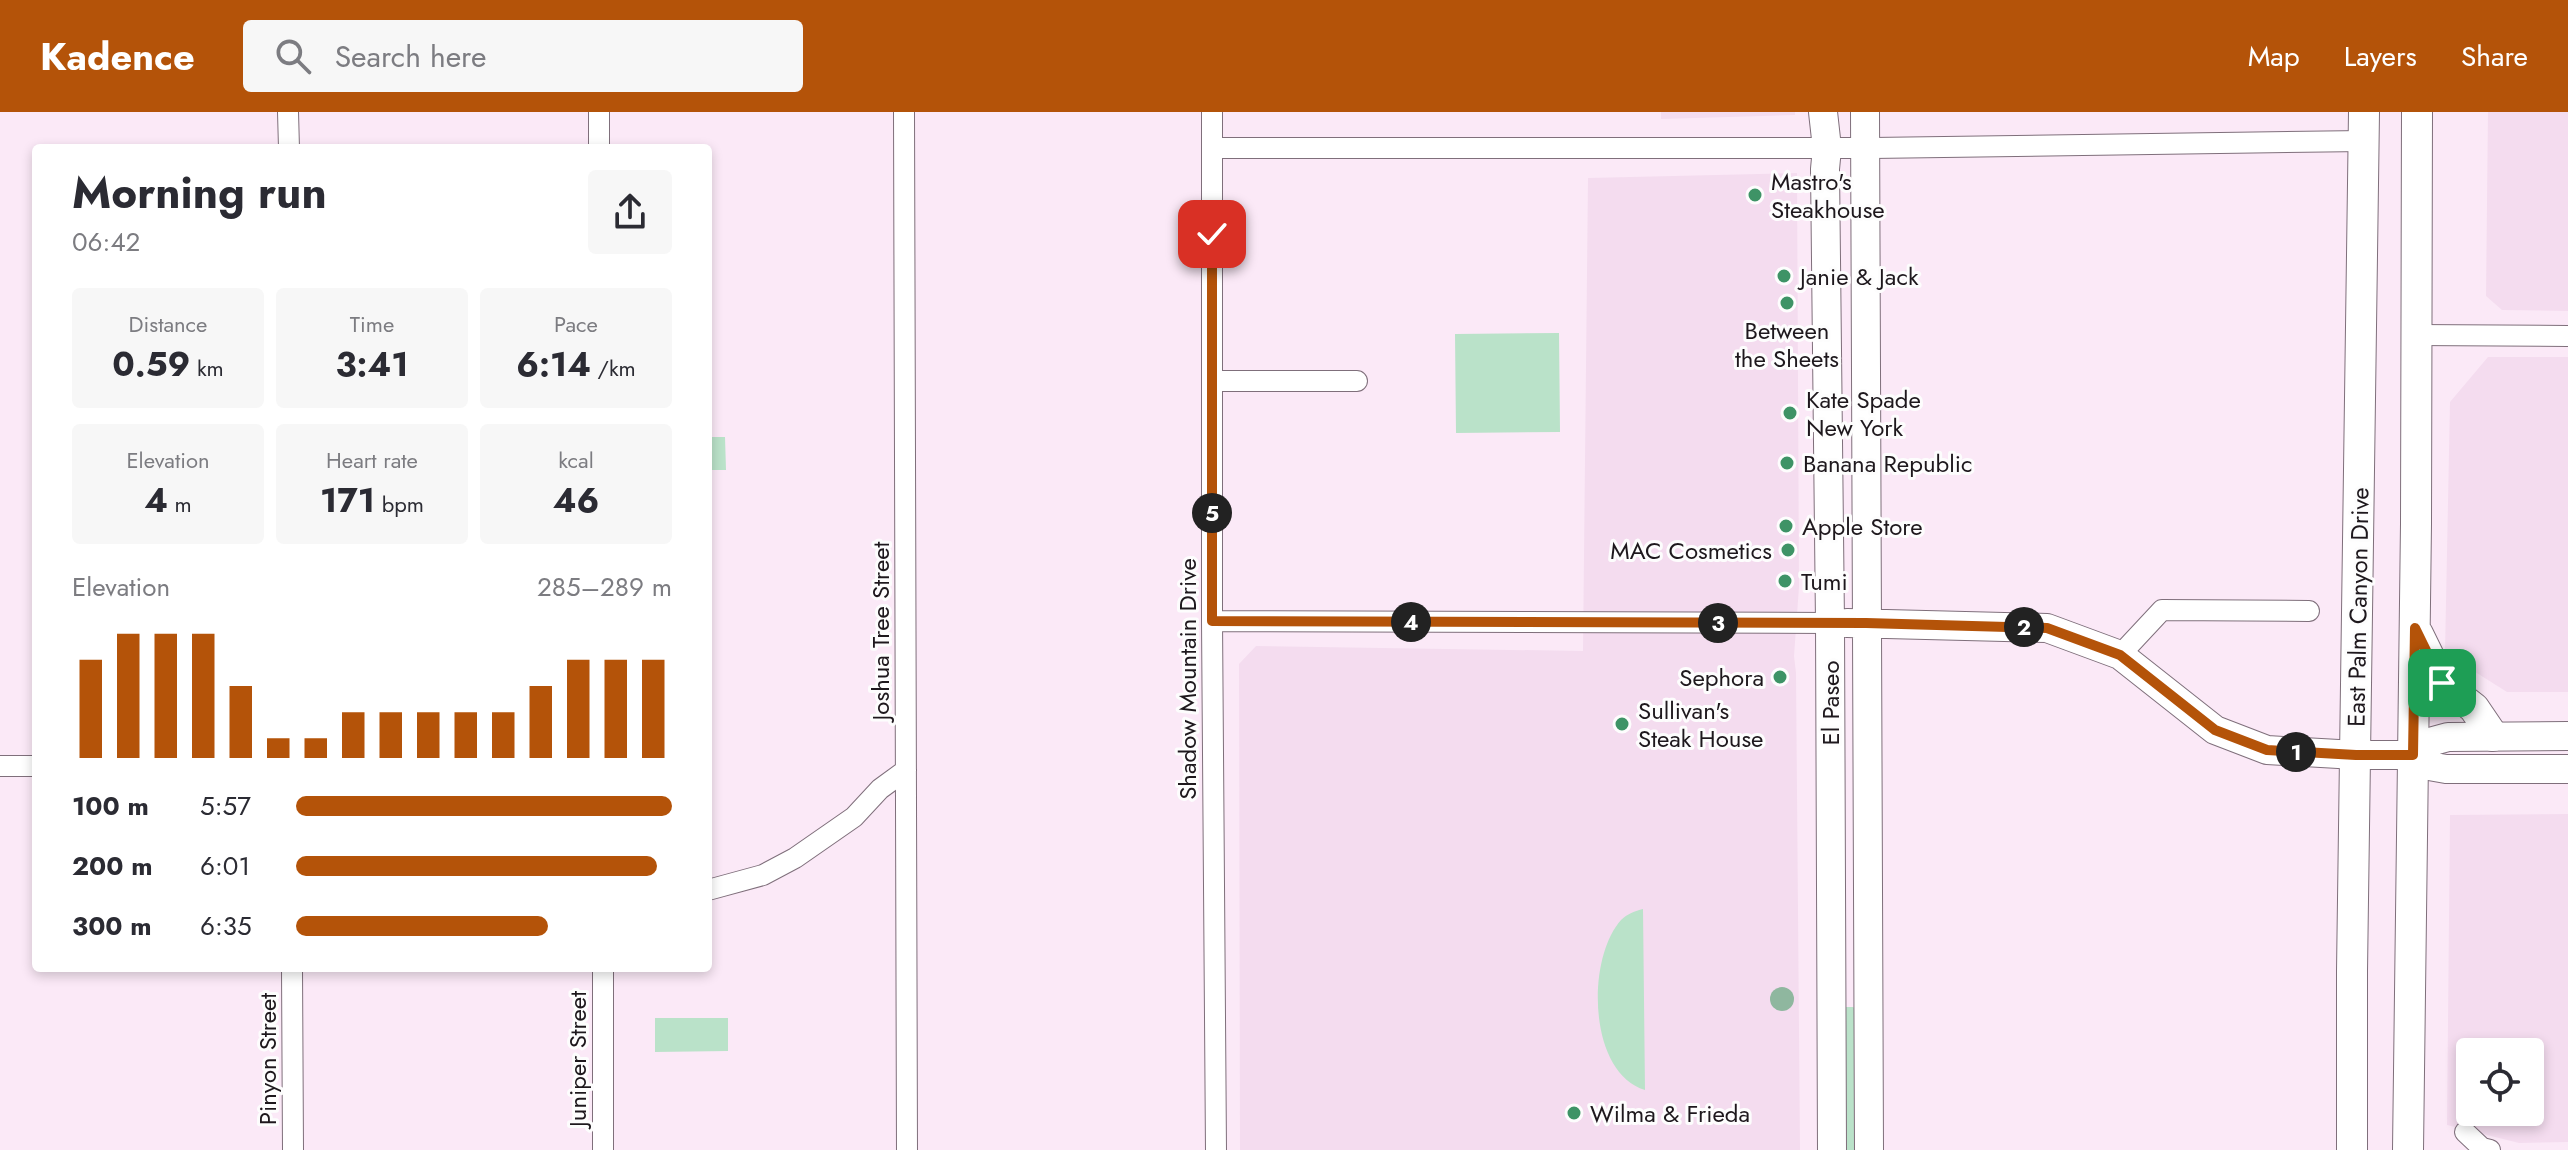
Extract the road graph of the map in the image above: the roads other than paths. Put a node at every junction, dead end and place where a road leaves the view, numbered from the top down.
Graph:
1 (288, 112) edge
2 (599, 112) edge
3 (904, 112) edge
4 (1212, 112) edge
5 (1823, 112) edge
6 (1865, 112) edge
7 (2417, 112) edge
8 (2364, 127) edge
9 (289, 144) edge
10 (599, 144) edge
11 (1212, 148) junction
12 (1827, 148) junction
13 (1865, 148) junction
14 (2415, 335) junction
15 (2568, 336) edge
16 (1212, 381) junction
17 (1357, 381) dead end
18 (2309, 611) dead end
19 (1212, 621) junction
20 (1830, 623) junction
21 (1866, 623) junction
22 (2415, 628) junction
23 (2120, 655) junction
24 (2493, 736) junction
25 (2568, 736) edge
26 (2356, 755) junction
27 (2413, 755) junction
28 (0, 766) edge
29 (32, 766) edge
30 (2568, 769) edge
31 (906, 770) junction
32 (712, 889) edge
33 (1831, 950) junction
34 (1868, 950) junction
35 (292, 972) edge
36 (603, 972) edge
37 (1868, 1000) junction
38 (1831, 1003) junction
39 (2465, 1132) dead end
40 (293, 1150) edge
41 (603, 1150) edge
42 (907, 1150) edge
43 (1216, 1150) edge
44 (1832, 1150) edge
45 (1869, 1150) edge
46 (2352, 1150) edge
47 (2408, 1150) edge
48 (2490, 1150) edge

1 - 9 street
2 - 10 street
3 - 31 street, Joshua Tree Street
4 - 11 street, Shadow Mountain Drive
5 - 12 street, El Paseo
6 - 13 street, El Paseo
7 - 14 main road
8 - 13 street
8 - 26 main road, East Palm Canyon Drive
11 - 12 street
11 - 16 street, Shadow Mountain Drive
12 - 13 street
12 - 20 street, El Paseo
13 - 21 street, El Paseo
14 - 15 street
14 - 22 main road
16 - 17 street
16 - 19 street, Shadow Mountain Drive
18 - 23 street
19 - 20 street
19 - 43 street, Shadow Mountain Drive
20 - 21 street
20 - 33 street, El Paseo
21 - 23 street
21 - 34 street, El Paseo
22 - 24 main road
22 - 27 main road
23 - 26 street
24 - 25 street
24 - 27 street
26 - 27 street
26 - 46 main road, East Palm Canyon Drive
27 - 30 street
27 - 47 main road
28 - 29 street
31 - 32 street
31 - 42 street, Joshua Tree Street
33 - 34 street
33 - 38 street, El Paseo
34 - 37 street, El Paseo
35 - 40 street, Pinyon Street
36 - 41 street, Juniper Street
37 - 38 street
37 - 45 street, El Paseo
38 - 44 street, El Paseo
39 - 48 street

